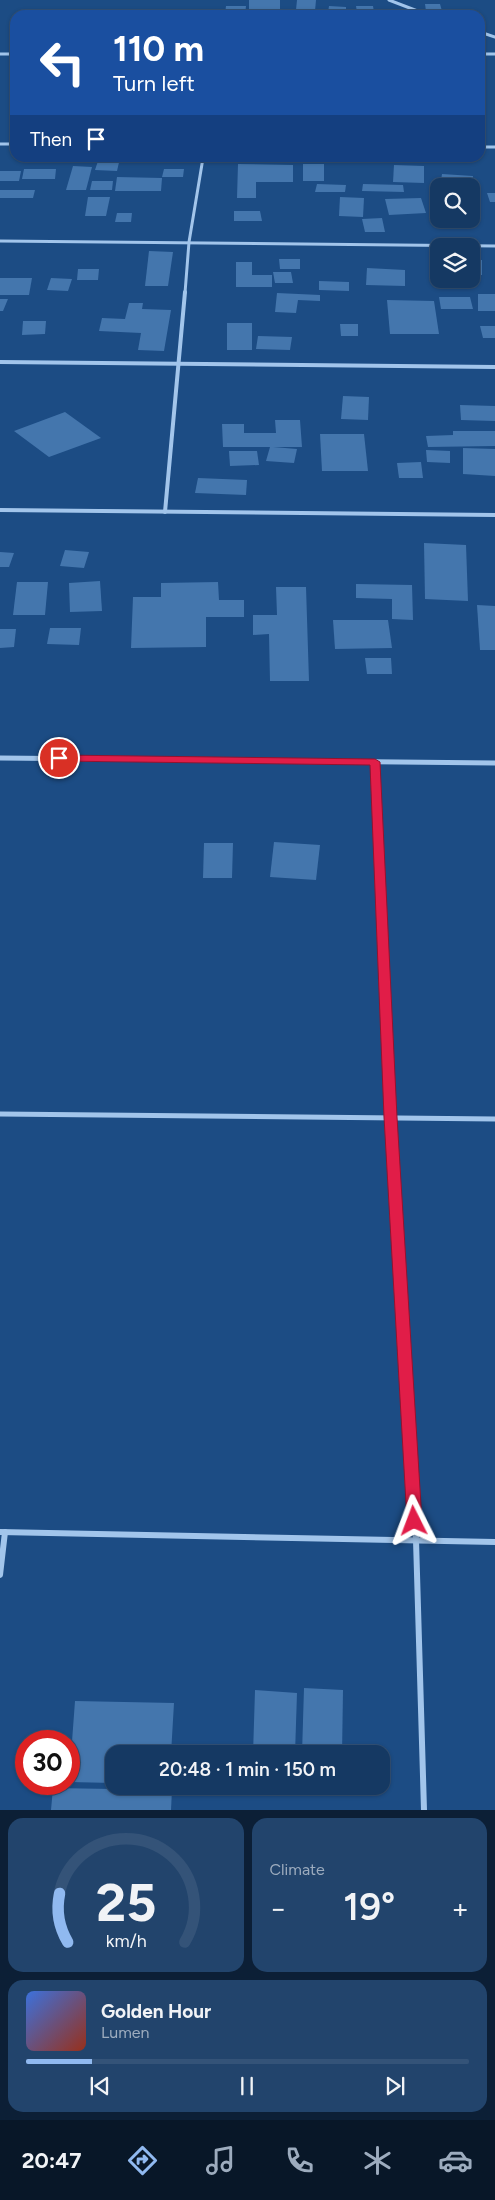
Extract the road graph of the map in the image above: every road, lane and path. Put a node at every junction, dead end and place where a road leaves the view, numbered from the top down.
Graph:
1 (389, 0) edge
2 (415, 10) edge
3 (202, 162) edge
4 (0, 240) edge
5 (188, 242) junction
6 (495, 246) edge
7 (0, 362) edge
8 (180, 364) junction
9 (495, 367) edge
10 (0, 510) edge
11 (165, 512) junction
12 (495, 515) edge
13 (0, 758) edge
14 (375, 762) junction
15 (495, 763) edge
16 (0, 1114) edge
17 (390, 1117) junction
18 (495, 1119) edge
19 (2, 1532) edge
20 (416, 1540) junction
21 (495, 1542) edge
22 (0, 1575) edge
23 (424, 1810) edge

1 - 2 street
3 - 5 street
4 - 5 street
5 - 6 street
5 - 8 street
7 - 8 street
8 - 9 street
8 - 11 street
10 - 11 street
11 - 12 street
13 - 14 street
14 - 15 street
14 - 17 street
16 - 17 street
17 - 18 street
17 - 20 street
19 - 20 street
19 - 22 street
20 - 21 street
20 - 23 street

